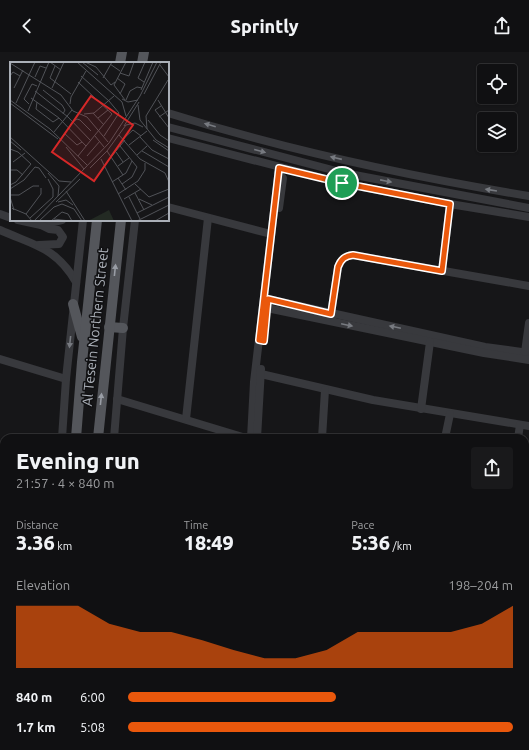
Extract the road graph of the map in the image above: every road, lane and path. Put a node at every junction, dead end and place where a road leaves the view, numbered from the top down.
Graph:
1 (122, 52) edge
2 (144, 52) edge
3 (120, 62) edge
4 (142, 62) edge
5 (169, 113) edge
6 (169, 127) edge
7 (169, 138) edge
8 (278, 171) junction
9 (344, 173) junction
10 (342, 183) junction
11 (508, 193) junction
12 (527, 196) edge
13 (450, 204) junction
14 (506, 205) junction
15 (169, 207) edge
16 (527, 208) edge
17 (0, 214) edge
18 (529, 217) edge
19 (10, 218) edge
20 (208, 218) junction
21 (23, 221) edge
22 (58, 221) edge
23 (83, 221) edge
24 (97, 221) edge
25 (121, 221) edge
26 (135, 221) edge
27 (41, 225) junction
28 (0, 230) edge
29 (271, 234) junction
30 (39, 245) junction
31 (442, 271) junction
32 (76, 282) junction
33 (529, 286) edge
34 (73, 304) junction
35 (268, 304) junction
36 (331, 314) junction
37 (529, 323) edge
38 (109, 327) junction
39 (123, 328) junction
40 (261, 341) junction
41 (430, 342) junction
42 (84, 343) junction
43 (528, 355) edge
44 (0, 359) edge
45 (261, 374) junction
46 (66, 379) junction
47 (325, 390) junction
48 (117, 399) junction
49 (421, 409) junction
50 (450, 414) junction
51 (186, 419) junction
52 (520, 425) junction
53 (529, 426) edge
54 (62, 434) edge
55 (76, 434) edge
56 (98, 434) edge
57 (114, 434) edge
58 (233, 434) edge
59 (251, 434) edge
60 (257, 434) edge
61 (322, 434) edge
62 (446, 434) edge
63 (519, 434) edge

1 - 3 main road
2 - 4 main road
11 -> 5 street
6 -> 9 street
7 - 8 street
8 - 10 street
8 - 29 street
8 - 35 street
9 - 10 street
9 -> 14 street
10 - 13 street
11 - 12 street
11 - 14 street
12 - 16 street
13 - 18 street
13 - 31 street
14 - 16 street
15 - 20 street
17 - 19 street
20 - 29 street
20 - 51 street
21 - 27 street
22 - 27 street
23 - 32 street
24 - 42 main road, Al Tesein Northern Street
38 -> 25 main road, Al Tesein Northern Street
26 - 39 street
27 - 30 street
28 - 30 street
29 - 40 street
30 - 32 street
31 - 33 street
31 - 36 street
32 - 34 street
34 - 42 main road
34 -> 46 street
35 - 36 street
35 - 40 street
35 -> 41 street
43 -> 36 street
37 - 43 street
38 - 39 main road
56 -> 38 main road, Al Tesein Northern Street
39 - 48 street
40 - 45 street
40 - 59 street
41 - 43 street
41 - 49 street
42 - 55 main road, Al Tesein Northern Street
44 - 46 street
45 - 47 street
45 - 60 street
46 - 54 street
47 - 49 street
47 - 61 street
48 - 51 street
48 - 57 street
49 - 50 street
50 - 52 street
50 - 62 street
51 - 58 street
52 - 53 street
52 - 63 street

